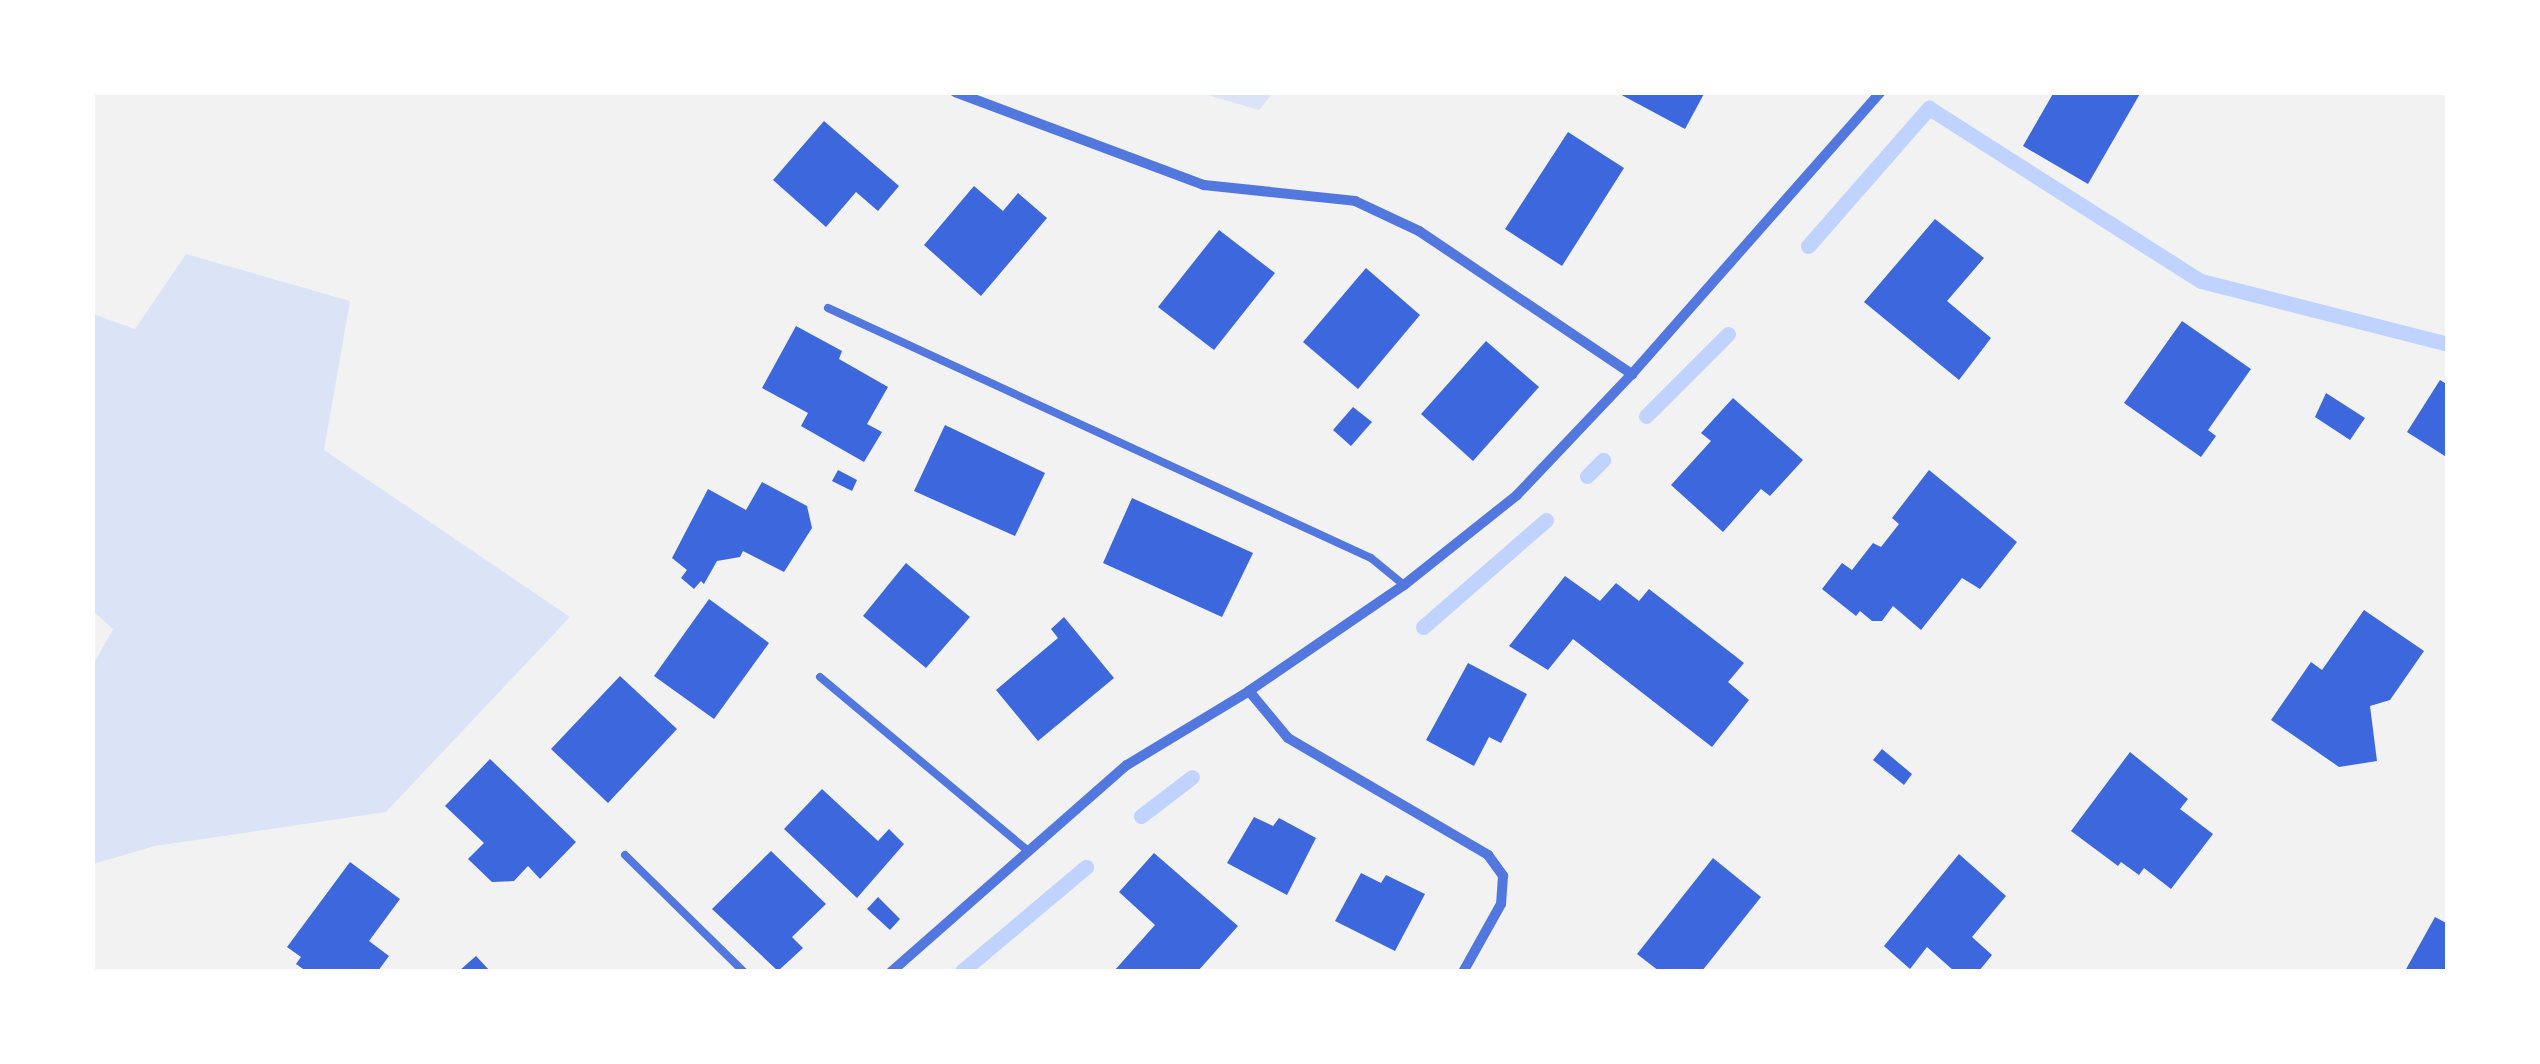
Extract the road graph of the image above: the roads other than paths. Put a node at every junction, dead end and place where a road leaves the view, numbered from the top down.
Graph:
1 (955, 92) edge
2 (1881, 92) edge
3 (828, 308) dead end
4 (1632, 374) junction
5 (1404, 585) junction
6 (820, 677) dead end
7 (1249, 691) junction
8 (1026, 849) junction
9 (625, 855) dead end
10 (744, 972) edge
11 (890, 972) edge
12 (1463, 972) edge

1 - 4 street
2 - 4 street
3 - 5 lane
4 - 5 street
5 - 7 street
6 - 8 lane
7 - 8 street
7 - 12 street
8 - 11 street
9 - 10 lane

